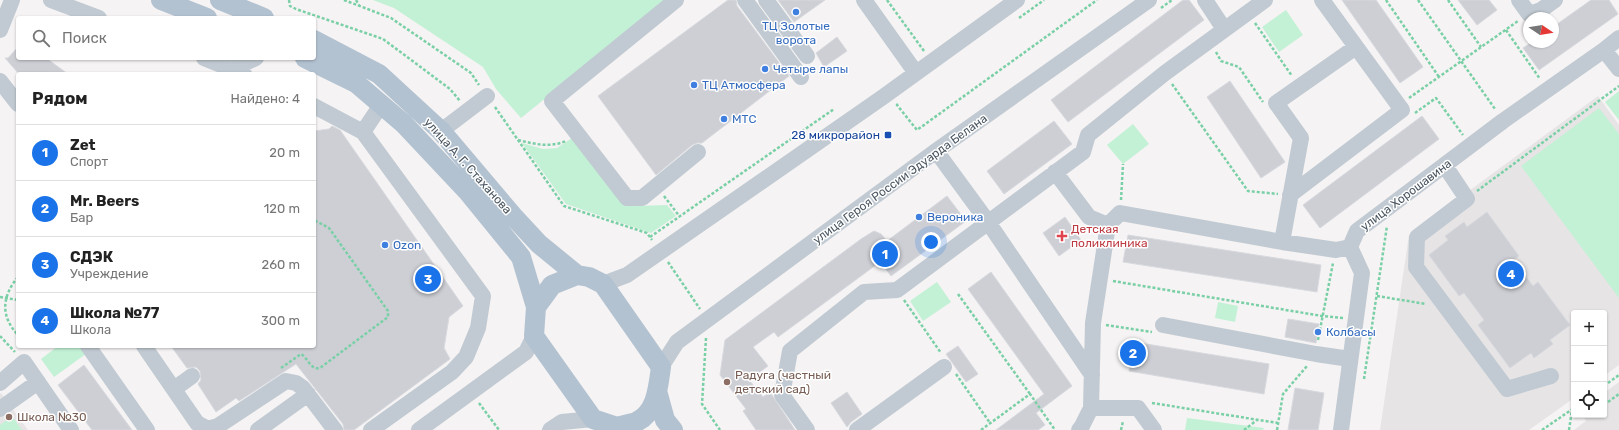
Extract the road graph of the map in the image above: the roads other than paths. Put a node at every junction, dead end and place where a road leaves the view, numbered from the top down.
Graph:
1 (12, 0) edge
2 (51, 0) edge
3 (161, 0) edge
4 (220, 0) edge
5 (676, 0) edge
6 (745, 0) edge
7 (766, 0) edge
8 (864, 0) edge
9 (1018, 0) edge
10 (1149, 0) edge
11 (1205, 0) edge
12 (1266, 0) edge
13 (1322, 0) edge
14 (1519, 0) edge
15 (1555, 0) edge
16 (93, 16) edge
17 (203, 16) edge
18 (259, 16) edge
19 (1224, 29) junction
20 (0, 30) edge
21 (1619, 38) edge
22 (316, 41) edge
23 (1356, 46) junction
24 (1604, 50) junction
25 (807, 56) dead end
26 (210, 60) edge
27 (252, 60) edge
28 (309, 60) edge
29 (236, 69) edge
30 (1619, 69) edge
31 (916, 73) junction
32 (801, 77) dead end
33 (0, 81) edge
34 (487, 96) road end
35 (16, 101) edge
36 (381, 105) junction
37 (316, 107) edge
38 (441, 131) junction
39 (363, 132) junction
40 (936, 151) junction
41 (698, 152) dead end
42 (1445, 166) junction
43 (1055, 172) junction
44 (1290, 195) junction
45 (988, 222) junction
46 (1108, 225) junction
47 (1282, 242) junction
48 (1350, 247) junction
49 (576, 275) junction
50 (603, 284) junction
51 (536, 307) junction
52 (1163, 325) road end
53 (534, 336) junction
54 (91, 348) edge
55 (145, 348) edge
56 (1350, 359) junction
57 (661, 367) junction
58 (944, 367) dead end
59 (1092, 375) junction
60 (192, 376) dead end
61 (1551, 376) dead end
62 (1, 380) edge
63 (38, 382) junction
64 (174, 389) junction
65 (657, 391) junction
66 (308, 394) junction
67 (1091, 408) junction
68 (0, 409) edge
69 (594, 419) junction
70 (622, 428) edge
71 (71, 430) edge
72 (147, 430) edge
73 (258, 430) edge
74 (335, 430) edge
75 (371, 430) edge
76 (419, 430) edge
77 (550, 430) edge
78 (673, 430) edge
79 (807, 430) edge
80 (857, 430) edge
81 (1079, 430) edge
82 (1154, 430) edge
83 (1341, 430) edge

1 - 20 street
2 - 16 street
3 - 17 main road
4 - 18 main road
5 - 41 street
6 - 32 street
7 - 25 street
8 - 31 street
9 - 31 street
10 - 40 street, улица Героя России Эдуарда Белана
11 - 19 street
12 - 19 street
13 - 23 street
14 - 15 street
19 - 43 street
21 - 24 street, улица Хорошавина
22 - 38 main road, улица А. Г. Стаханова
23 - 44 street
23 - 44 street
24 - 30 street
24 - 42 street, улица Хорошавина
26 - 29 street
27 - 29 street
28 - 36 main road, улица А. Г. Стаханова
31 - 50 street
33 - 35 street
34 - 38 street
36 - 39 street
36 - 51 main road, улица А. Г. Стаханова
37 - 39 street
38 - 49 main road, улица А. Г. Стаханова
39 - 75 street
40 - 45 street
40 - 57 street, улица Героя России Эдуарда Белана
42 - 48 street, улица Хорошавина
42 - 61 street
43 - 45 street
43 - 46 street
44 - 47 street
45 - 59 street
45 - 79 street
46 - 47 street
46 - 59 street
47 - 48 street
48 - 56 street
49 - 50 main road
49 - 51 main road
50 - 57 main road
51 - 53 main road
52 - 56 street
53 - 69 main road
53 - 76 street
54 - 72 street
55 - 64 street
56 - 83 street
57 - 65 main road
58 - 80 street
59 - 67 street
60 - 64 street
62 - 63 street
63 - 68 street
63 - 71 street
64 - 66 street
65 - 70 main road
65 - 78 main road
66 - 73 street
66 - 74 street
67 - 81 street
67 - 82 street
69 - 70 main road
69 - 77 street

